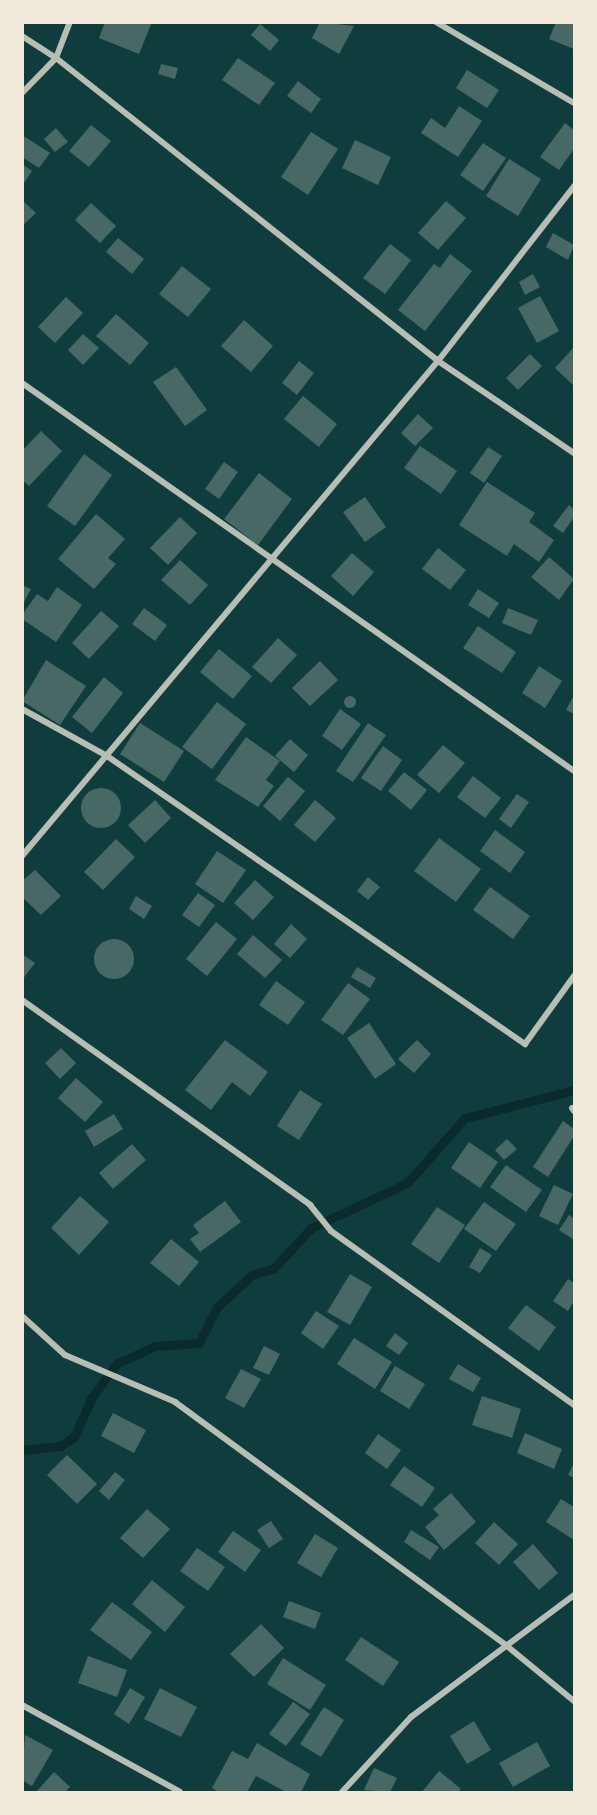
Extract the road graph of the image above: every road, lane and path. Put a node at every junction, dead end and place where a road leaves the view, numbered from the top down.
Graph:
1 (70, 22) edge
2 (436, 22) edge
3 (22, 36) edge
4 (56, 58) junction
5 (22, 93) edge
6 (574, 103) edge
7 (574, 186) edge
8 (438, 361) junction
9 (22, 383) edge
10 (574, 453) edge
11 (271, 560) junction
12 (22, 709) edge
13 (107, 756) junction
14 (574, 771) edge
15 (22, 856) edge
16 (574, 976) edge
17 (22, 1000) edge
18 (22, 1316) edge
19 (574, 1406) edge
20 (574, 1595) edge
21 (507, 1646) junction
22 (574, 1701) edge
23 (22, 1705) edge
24 (180, 1792) edge
25 (342, 1792) edge

1 - 4 street
2 - 6 street
3 - 4 street
4 - 5 street
4 - 8 street
7 - 8 street
8 - 10 street
8 - 11 street
9 - 11 street
11 - 13 street
11 - 14 street
12 - 13 street
13 - 15 street
13 - 16 street
17 - 19 street
18 - 21 street
20 - 21 street
21 - 22 street
21 - 25 street
23 - 24 street

